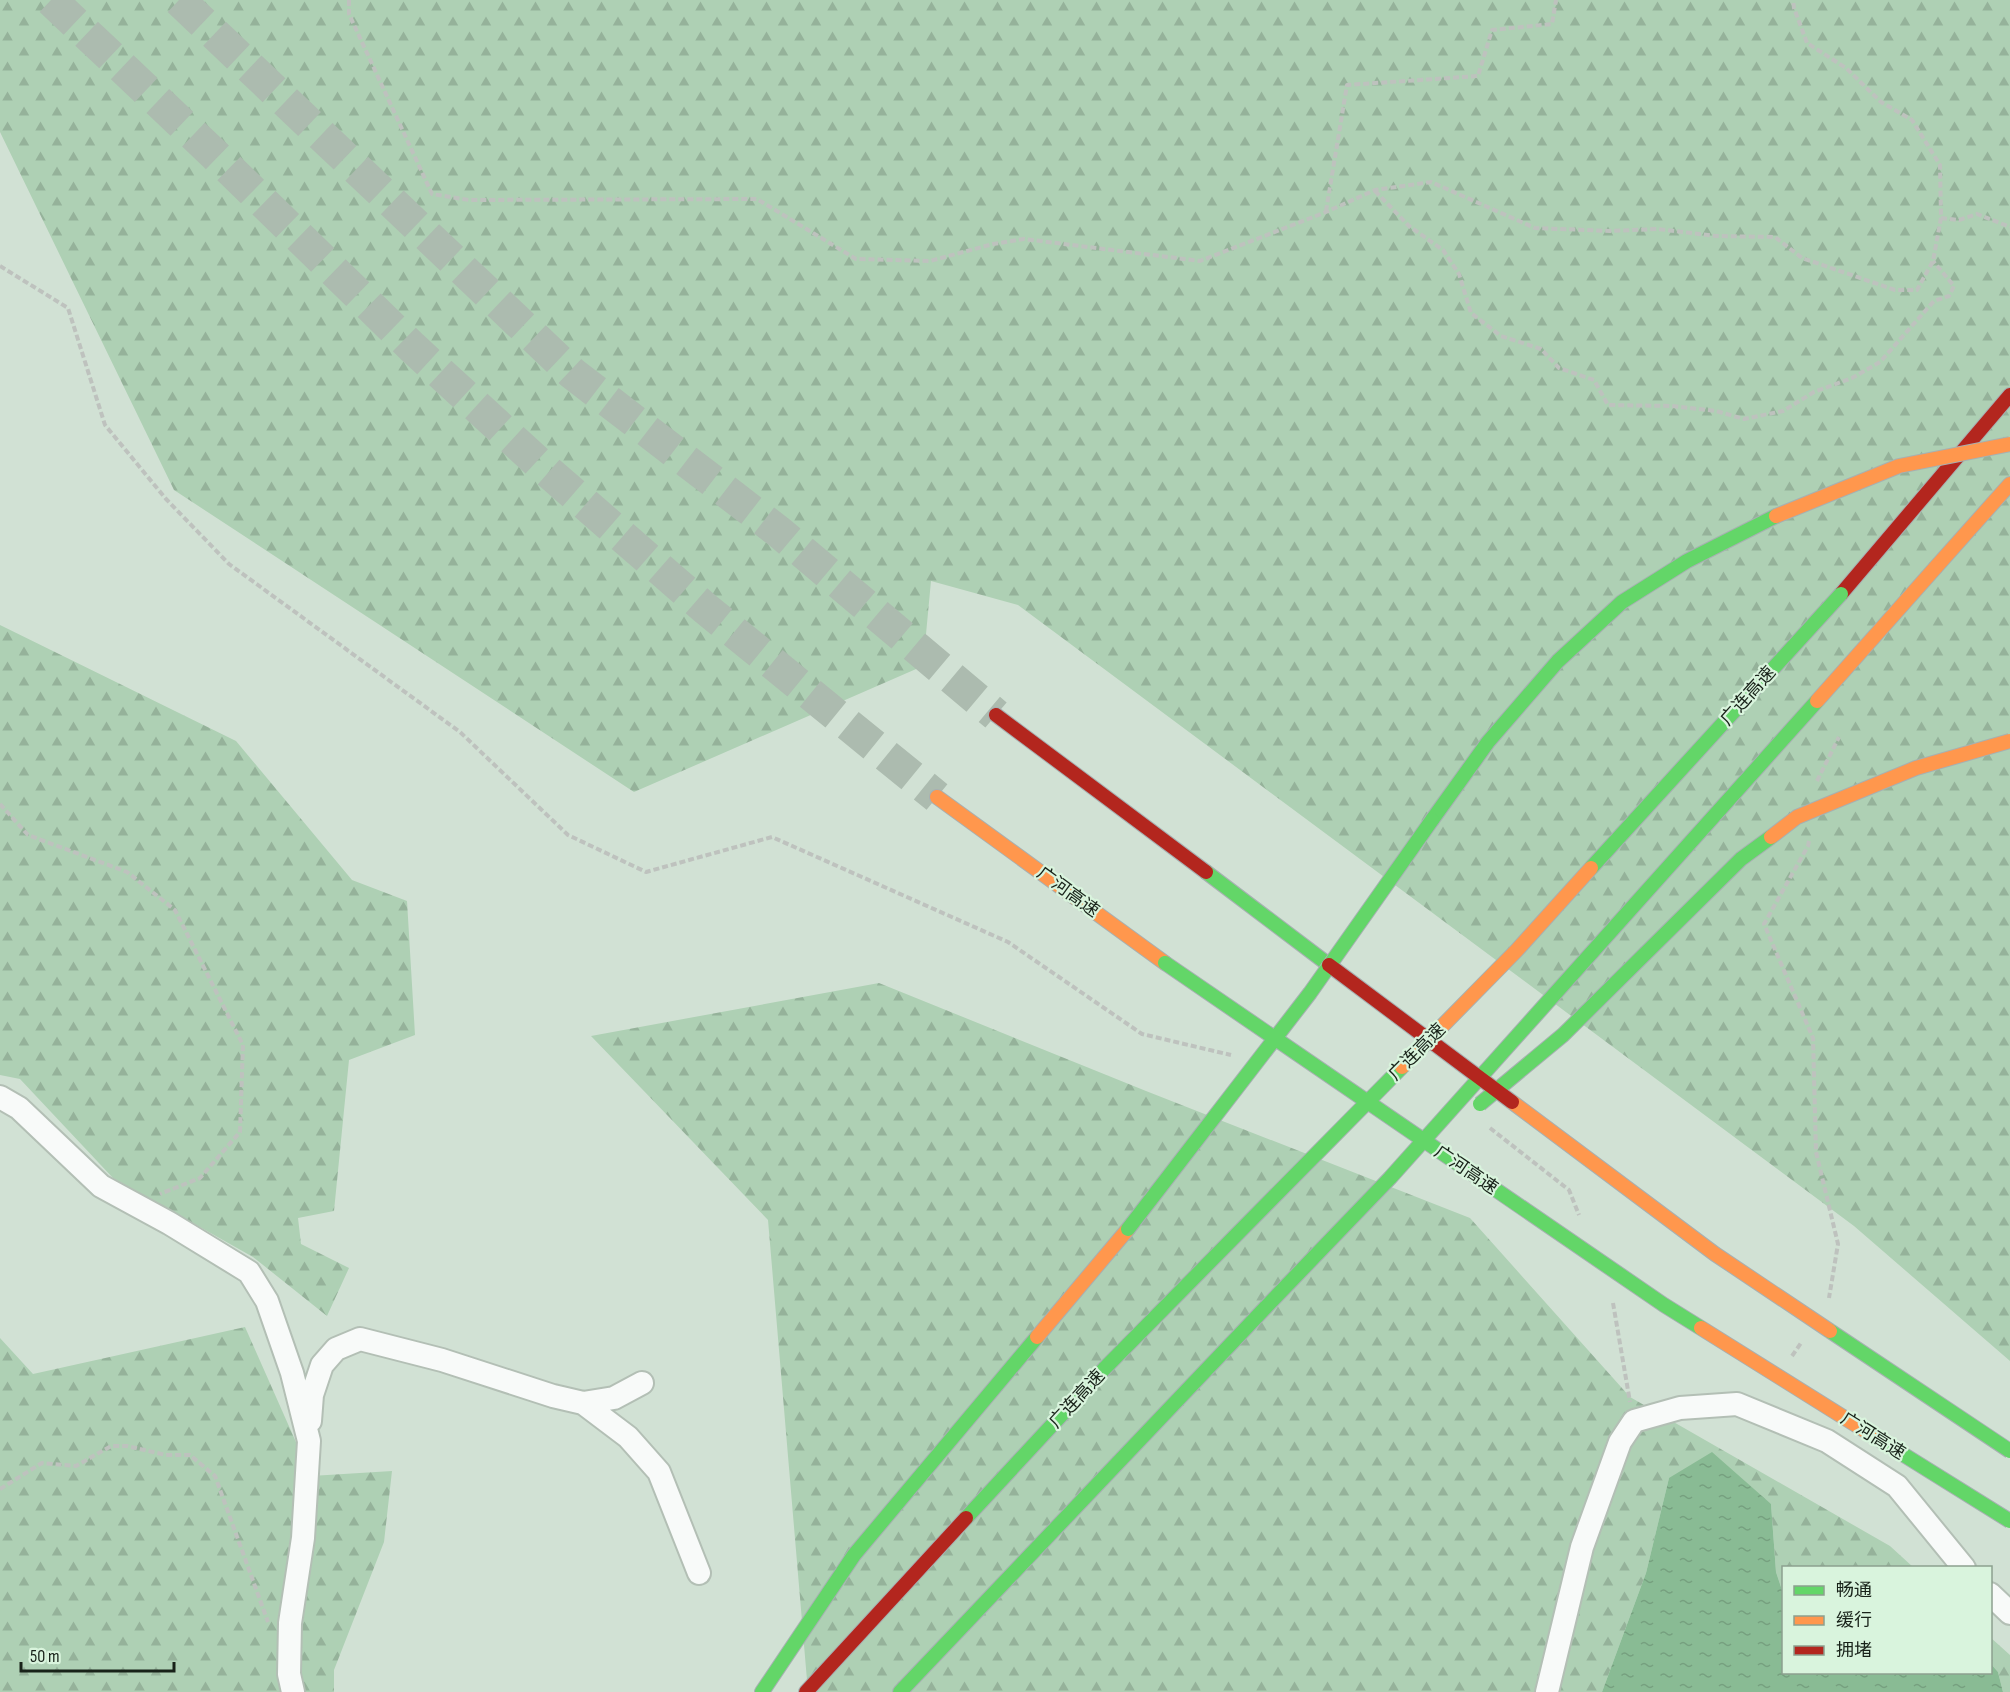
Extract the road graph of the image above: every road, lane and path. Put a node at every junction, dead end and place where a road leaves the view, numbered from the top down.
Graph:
1 (349, 0) edge
2 (1556, 0) edge
3 (1793, 0) edge
4 (1375, 190) junction
5 (1326, 212) junction
6 (1941, 218) junction
7 (2010, 227) edge
8 (1933, 261) junction
9 (0, 266) edge
10 (2010, 395) edge
11 (2010, 444) edge
12 (2010, 484) edge
13 (996, 715) tunnel mouth
14 (1839, 737) dead end
15 (2010, 741) edge
16 (1815, 786) dead end
17 (937, 797) tunnel mouth
18 (0, 804) edge
19 (1809, 836) dead end
20 (1237, 1056) dead end
21 (0, 1097) edge
22 (1486, 1124) dead end
23 (1390, 1178) junction
24 (134, 1204) junction
25 (1581, 1221) dead end
26 (1610, 1294) dead end
27 (1823, 1308) dead end
28 (1805, 1336) dead end
29 (1785, 1363) dead end
30 (642, 1383) dead end
31 (583, 1402) junction
32 (1634, 1421) junction
33 (309, 1441) junction
34 (2010, 1451) edge
35 (0, 1489) edge
36 (2010, 1521) edge
37 (1962, 1566) edge
38 (699, 1573) dead end
39 (1992, 1596) edge
40 (2010, 1613) edge
41 (290, 1639) junction
42 (293, 1692) edge
43 (762, 1692) edge
44 (806, 1692) edge
45 (900, 1692) edge
46 (1547, 1692) edge

1 - 5 path
2 - 5 path
3 - 6 path
4 - 5 path
4 - 8 path
4 - 8 path
6 - 7 path
6 - 8 path
9 - 20 path
10 - 44 highway, 广连高速, bridge
11 - 43 highway, bridge
12 - 23 highway, bridge
13 - 34 highway, bridge
14 - 16 path
15 - 23 highway, bridge
17 - 36 highway, 广河高速, bridge
18 - 24 path
19 - 27 path
21 - 24 street
22 - 25 path
23 - 45 highway, bridge
24 - 33 street
26 - 32 path
28 - 29 path
30 - 31 street
31 - 33 street
31 - 38 street
32 - 37 street
32 - 46 street
33 - 41 street
35 - 41 path
39 - 40 street
41 - 42 street

